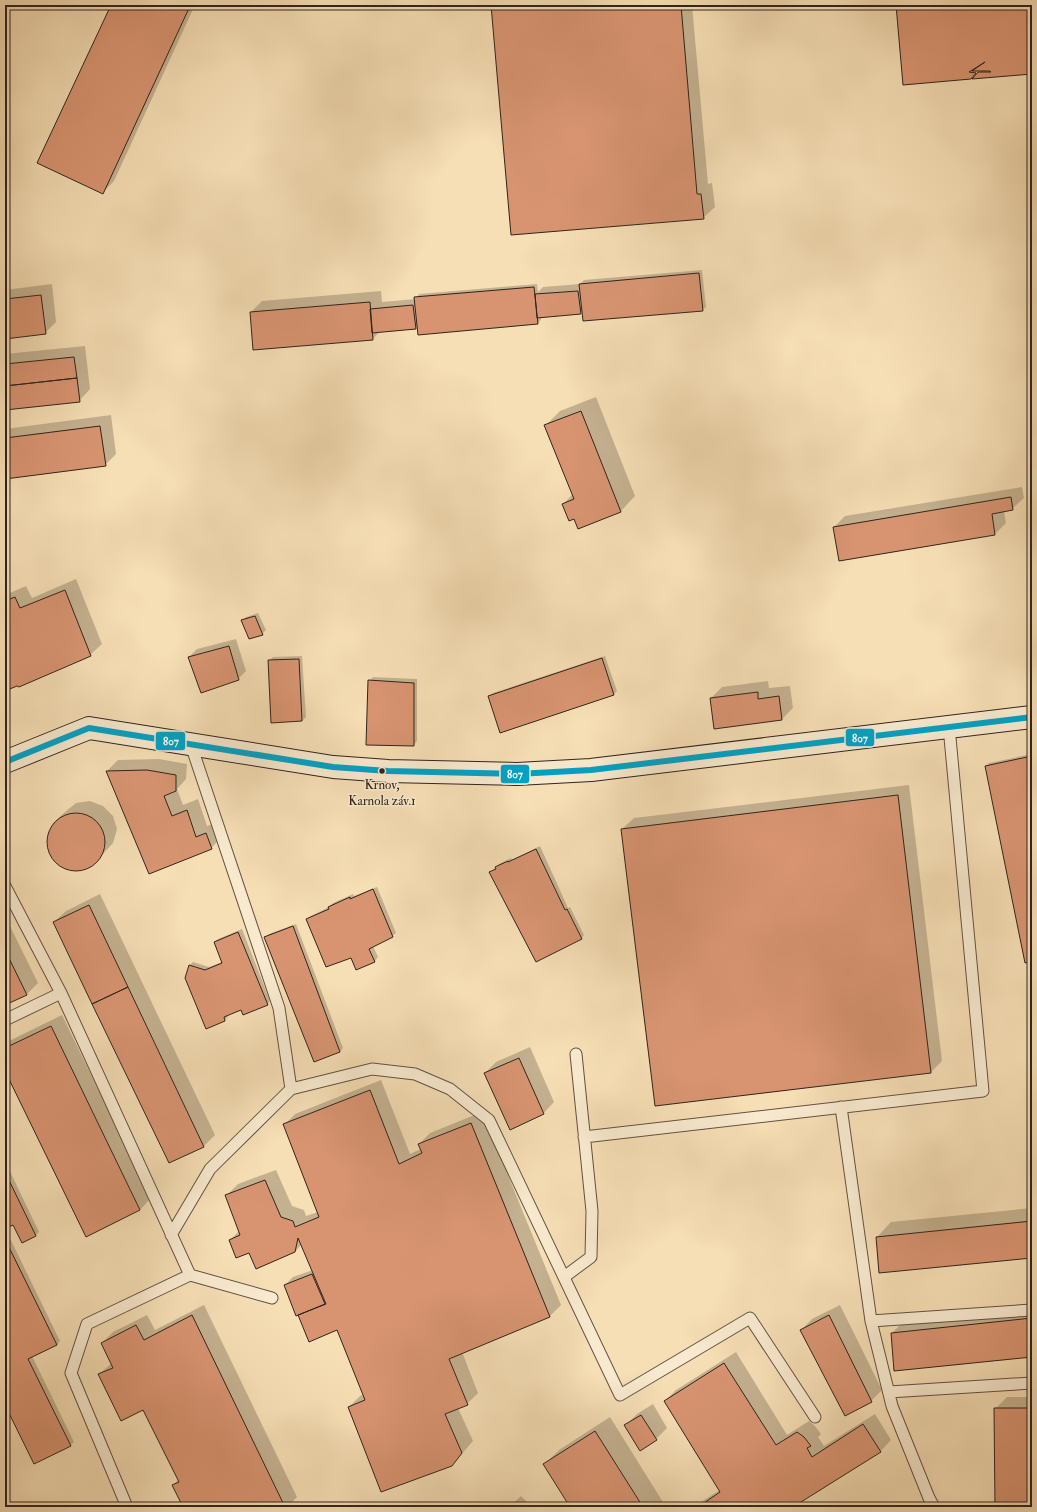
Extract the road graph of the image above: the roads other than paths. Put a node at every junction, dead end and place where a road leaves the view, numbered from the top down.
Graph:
1 (1032, 717) edge
2 (949, 727) junction
3 (191, 745) junction
4 (5, 762) edge
5 (5, 886) edge
6 (61, 993) junction
7 (5, 1020) edge
8 (576, 1054) dead end
9 (291, 1089) junction
10 (841, 1108) junction
11 (584, 1137) junction
12 (171, 1235) junction
13 (190, 1275) junction
14 (564, 1277) junction
15 (272, 1298) dead end
16 (1032, 1310) edge
17 (871, 1321) junction
18 (1032, 1383) edge
19 (888, 1392) junction
20 (815, 1417) dead end
21 (127, 1507) edge
22 (934, 1507) edge

1 - 2 main road
2 - 3 main road
2 - 10 lane
3 - 4 main road
3 - 9 lane
5 - 6 lane
6 - 7 lane
6 - 12 lane
8 - 11 lane
9 - 12 lane
9 - 14 lane
10 - 11 lane
10 - 17 lane
11 - 14 lane
12 - 13 lane
13 - 15 lane
13 - 21 lane
14 - 20 lane
16 - 17 lane
17 - 19 lane
18 - 19 lane
19 - 22 lane

